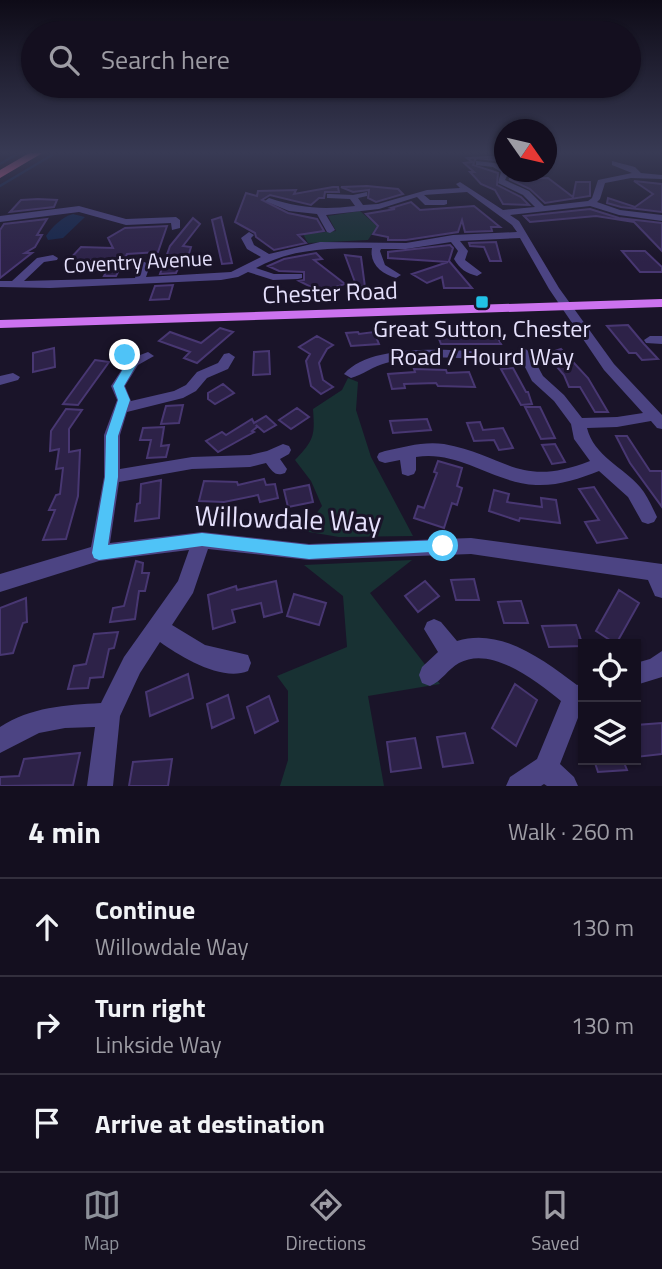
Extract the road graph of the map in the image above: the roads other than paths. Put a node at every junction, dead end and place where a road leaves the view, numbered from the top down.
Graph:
1 (452, 189) edge
2 (466, 189) edge
3 (515, 189) edge
4 (599, 189) edge
5 (364, 194) dead end
6 (418, 194) junction
7 (330, 196) dead end
8 (353, 197) junction
9 (444, 202) dead end
10 (590, 202) junction
11 (269, 203) dead end
12 (428, 203) junction
13 (541, 208) junction
14 (361, 209) junction
15 (112, 210) dead end
16 (186, 212) dead end
17 (320, 212) junction
18 (502, 213) junction
19 (100, 214) junction
20 (433, 214) dead end
21 (662, 218) edge
22 (0, 219) edge
23 (330, 230) dead end
24 (524, 235) junction
25 (453, 238) junction
26 (235, 239) dead end
27 (379, 245) junction
28 (268, 257) junction
29 (53, 258) dead end
30 (144, 261) dead end
31 (247, 268) junction
32 (470, 273) dead end
33 (375, 276) dead end
34 (294, 278) dead end
35 (139, 279) junction
36 (0, 284) edge
37 (14, 285) junction
38 (662, 303) edge
39 (567, 308) junction
40 (0, 324) edge
41 (135, 357) dead end
42 (355, 365) dead end
43 (228, 366) dead end
44 (121, 408) junction
45 (658, 420) edge
46 (579, 423) junction
47 (408, 452) junction
48 (385, 457) dead end
49 (278, 459) dead end
50 (601, 463) junction
51 (408, 470) dead end
52 (112, 477) junction
53 (648, 517) dead end
54 (202, 540) junction
55 (99, 553) junction
56 (659, 578) edge
57 (0, 583) edge
58 (158, 628) junction
59 (434, 629) dead end
60 (453, 653) junction
61 (662, 662) edge
62 (240, 663) dead end
63 (641, 672) edge
64 (430, 675) dead end
65 (578, 694) edge
66 (578, 697) edge
67 (108, 715) junction
68 (0, 741) edge
69 (546, 768) junction
70 (100, 786) edge
71 (519, 786) edge
72 (565, 786) edge

1 - 6 street
2 - 18 street
3 - 13 street
4 - 10 street
5 - 8 street
6 - 12 street
6 - 14 street
7 - 8 street
8 - 14 street
9 - 12 street
10 - 13 street
10 - 21 street
11 - 17 street
12 - 20 street
13 - 18 street
14 - 17 street
15 - 19 street
16 - 19 street
17 - 23 street
18 - 24 street
19 - 22 street
24 - 25 street, Coventry Avenue
24 - 39 street
25 - 27 street, Coventry Avenue
25 - 32 street
26 - 28 street
27 - 28 street, Coventry Avenue
27 - 33 street
28 - 31 street, Coventry Avenue
29 - 37 street
30 - 35 street
31 - 34 street
31 - 35 street, Coventry Avenue
35 - 37 street, Coventry Avenue
36 - 37 street, Coventry Avenue
38 - 39 main road, Chester Road
39 - 40 main road, Chester Road
39 - 45 street
41 - 44 street
42 - 46 street
43 - 44 street
44 - 52 street
45 - 46 street
46 - 50 street
47 - 48 street
47 - 50 street
47 - 51 street
49 - 52 street
50 - 53 street
52 - 55 street
54 - 55 street, Willowdale Way
54 - 56 street, Willowdale Way
54 - 58 street
55 - 57 street, Willowdale Way
58 - 62 street
58 - 67 street
59 - 60 street
60 - 64 street
60 - 65 street
61 - 63 street
66 - 69 street
67 - 68 street
67 - 70 street
69 - 71 street
69 - 72 street

